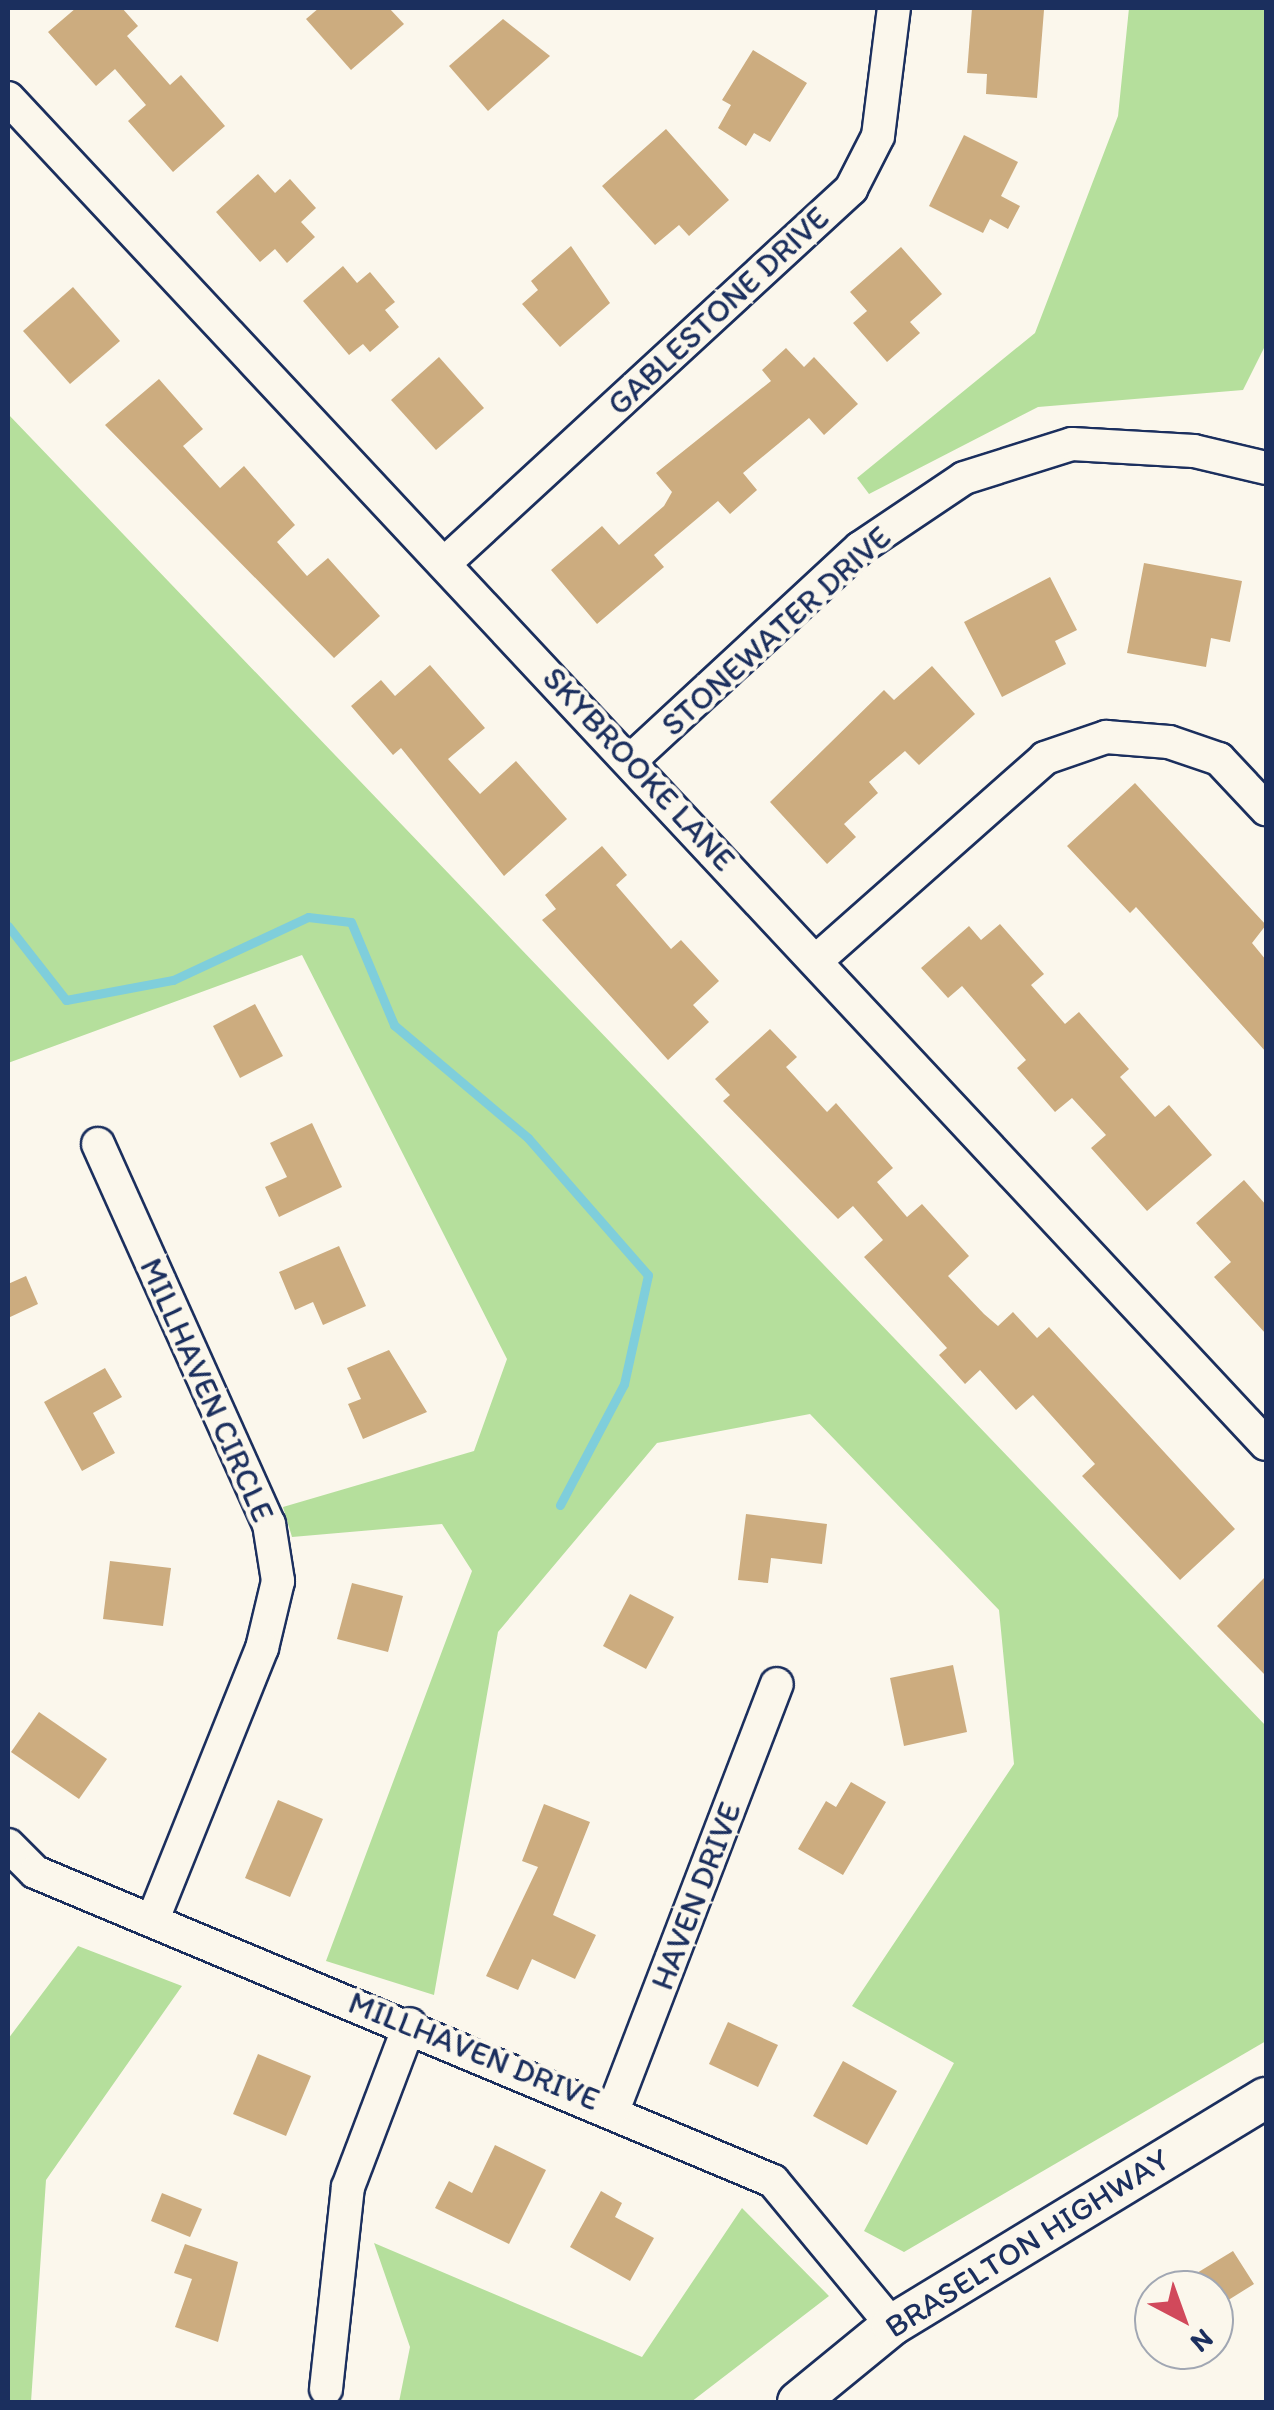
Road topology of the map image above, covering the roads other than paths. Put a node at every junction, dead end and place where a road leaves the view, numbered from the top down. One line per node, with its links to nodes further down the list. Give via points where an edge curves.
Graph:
1 (894, 8): 4 (street, GABLESTONE DRIVE, via 878,136 851,189)
2 (8, 98): 4 (street, SKYBROOKE LANE)
3 (1266, 468): 5 (street, STONEWATER DRIVE, via 1194,451 1072,444 964,478 860,548)
4 (446, 562): 5 (street, SKYBROOKE LANE)
5 (631, 760): 7 (street, SKYBROOKE LANE)
6 (1266, 809): 7 (street, via 1220,759 1169,742 1106,737 1045,758)
7 (817, 960): 9 (street, SKYBROOKE LANE)
8 (98, 1144): 12 (street, MILLHAVEN CIRCLE, via 268,1524 278,1581 262,1648)
9 (1266, 1444)
10 (777, 1684): 15 (street, HAVEN DRIVE)
11 (8, 1845): 12 (street, MILLHAVEN DRIVE, via 35,1872)
12 (152, 1921): 13 (street, MILLHAVEN DRIVE)
13 (410, 2024): 15 (street, MILLHAVEN DRIVE); 17 (street, via 348,2187)
14 (1266, 2098): 16 (main road, BRASELTON HIGHWAY)
15 (614, 2108): 16 (street, MILLHAVEN DRIVE, via 774,2181)
16 (892, 2325): 18 (main road, BRASELTON HIGHWAY)
17 (326, 2389)
18 (798, 2402)

